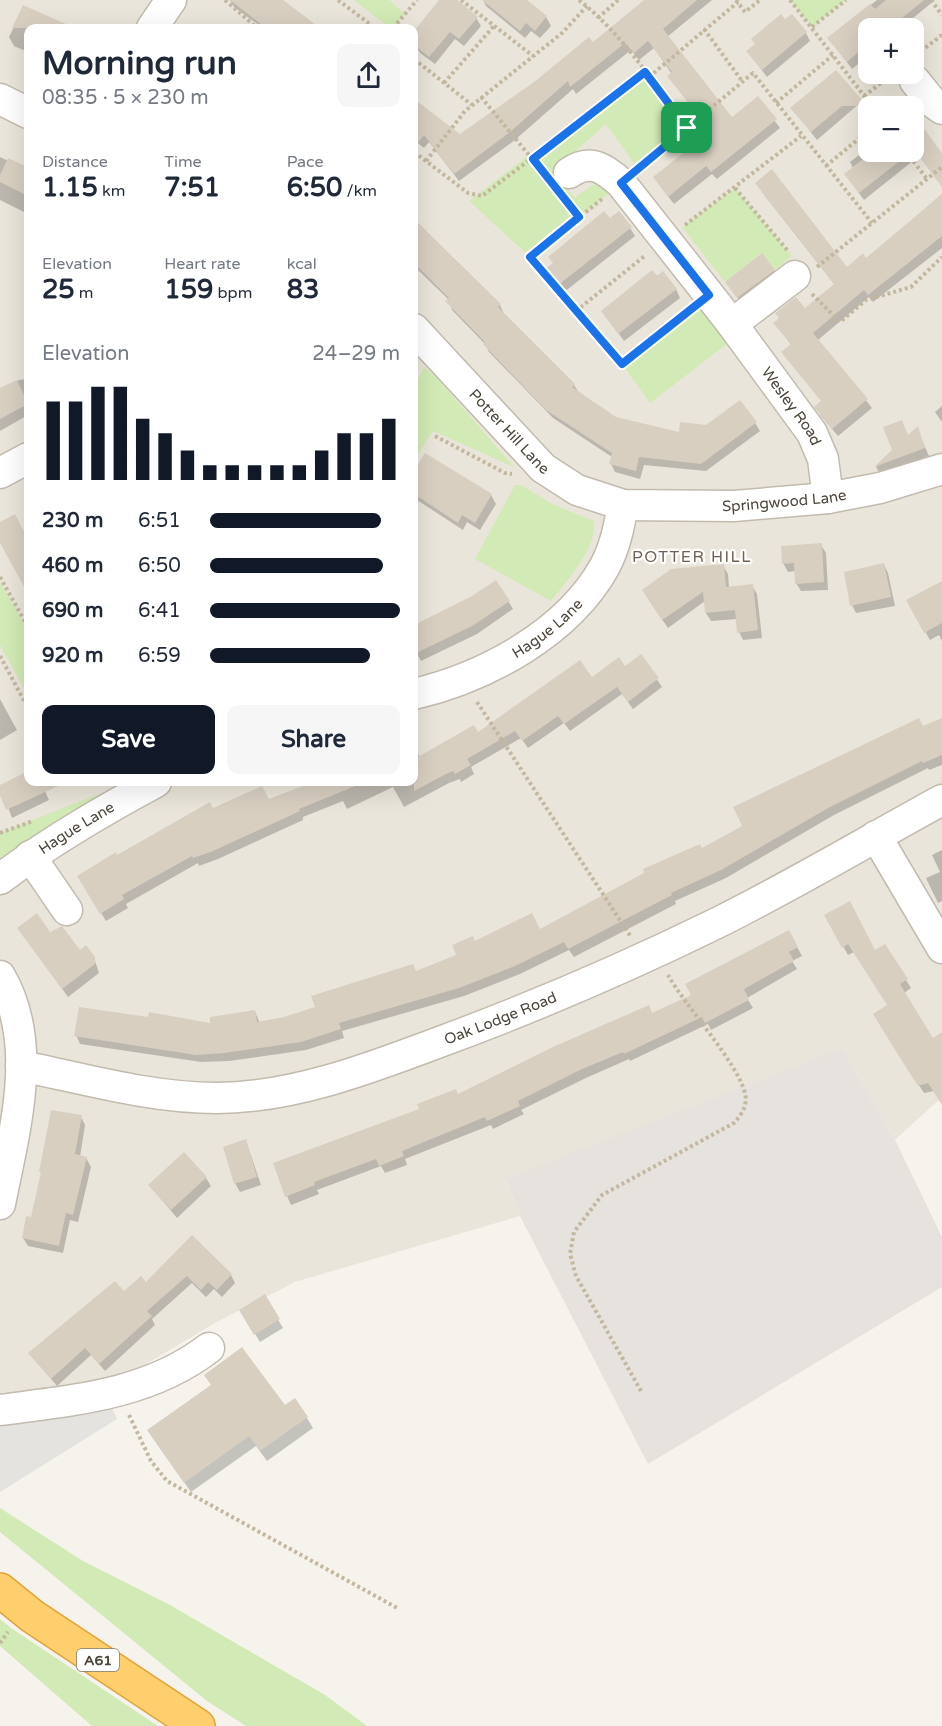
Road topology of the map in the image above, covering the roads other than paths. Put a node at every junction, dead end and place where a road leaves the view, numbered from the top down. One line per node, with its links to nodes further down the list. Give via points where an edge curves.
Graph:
1 (917, 84): 3 (street)
2 (0, 99): 4 (street)
3 (942, 109)
4 (24, 111)
5 (558, 180): 7 (street, Wesley Road, via 586,164 606,169)
6 (802, 275): 7 (street)
7 (732, 324): 12 (street, Wesley Road, via 812,433 823,459)
8 (418, 333): 13 (street, Potter Hill Lane, via 557,480)
9 (24, 460): 11 (street)
10 (942, 469): 12 (street, Springwood Lane, via 880,488)
11 (0, 473)
12 (828, 498): 13 (street, Springwood Lane, via 734,506)
13 (623, 505): 14 (street, Hague Lane, via 617,538 604,567 584,596 539,636 500,662)
14 (418, 693)
15 (148, 786): 18 (street, Hague Lane)
16 (942, 800): 17 (street, Oak Lodge Road)
17 (876, 836): 21 (street); 23 (street, Oak Lodge Road, via 717,923 649,954 404,1056 284,1090 216,1098 180,1095)
18 (30, 856): 19 (street, Hague Lane); 20 (street)
19 (0, 879)
20 (67, 910)
21 (942, 948)
22 (0, 976): 23 (street, via 17,1017)
23 (21, 1066): 24 (street)
24 (0, 1204)
25 (209, 1348): 26 (street, via 186,1366 127,1389)
26 (0, 1410)
27 (0, 1590): 28 (highway, A61, via 32,1616)
28 (198, 1726)

